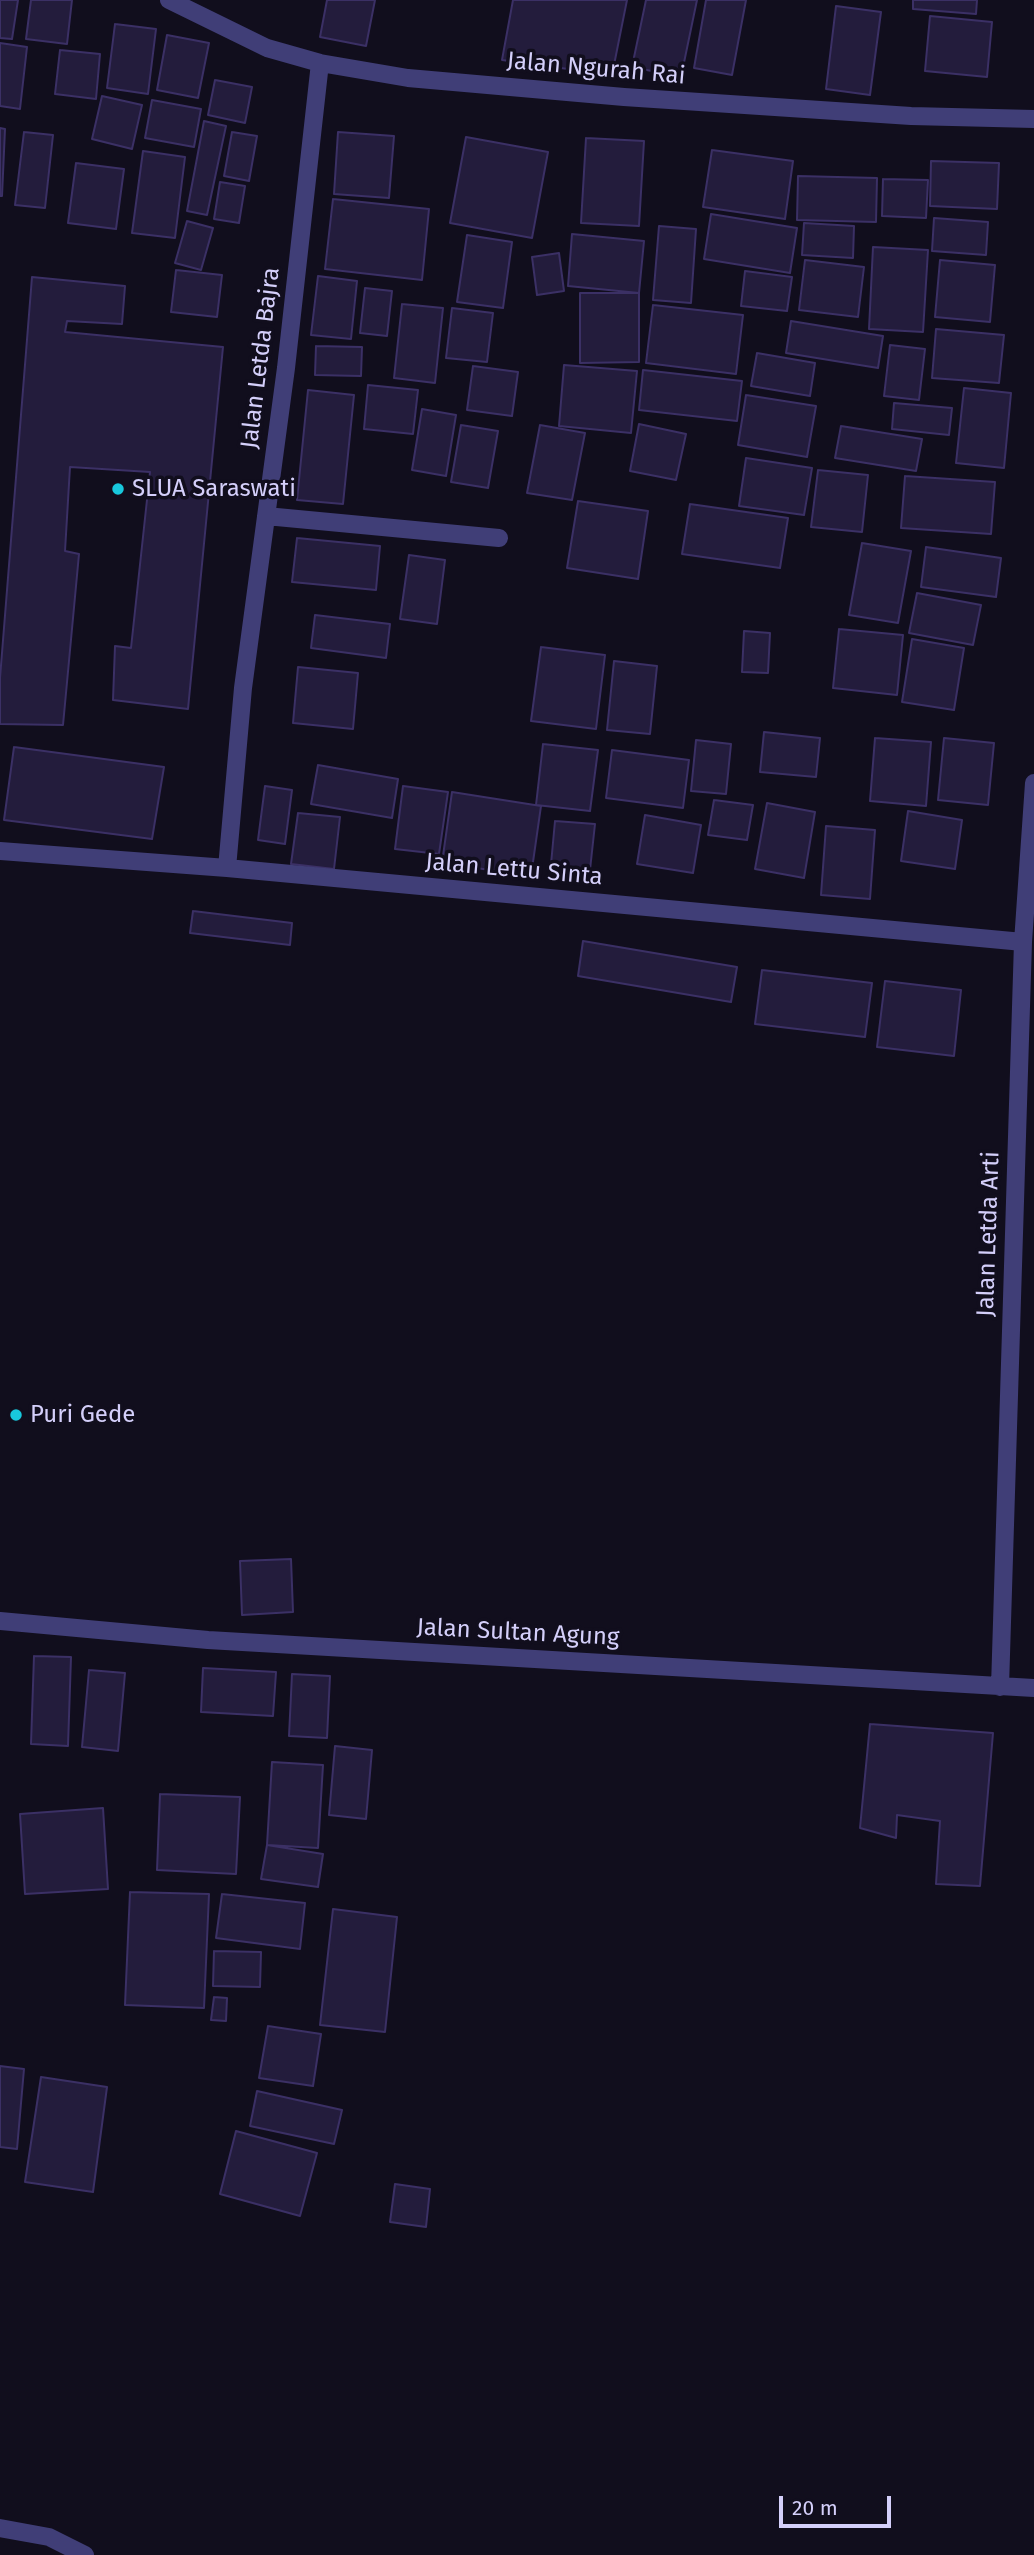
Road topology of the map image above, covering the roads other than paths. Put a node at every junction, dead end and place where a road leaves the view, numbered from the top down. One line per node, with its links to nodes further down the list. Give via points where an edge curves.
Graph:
1 (169, 0): 2 (street, Jalan Ngurah Rai, via 267,48)
2 (320, 63): 3 (street, Jalan Ngurah Rai, via 408,78 611,96 911,116); 4 (street, Jalan Letda Bajra)
3 (1034, 119)
4 (265, 516): 5 (street); 8 (street, Jalan Letda Bajra)
5 (499, 538)
6 (1034, 783): 9 (street, Jalan Letda Arti)
7 (0, 851): 8 (street, Jalan Lettu Sinta)
8 (227, 868): 9 (street, Jalan Lettu Sinta)
9 (1023, 942): 10 (street, Jalan Letda Arti)
10 (1015, 1182): 11 (street); 13 (street, Jalan Letda Arti)
11 (1034, 1182)
12 (0, 1621): 13 (street, Jalan Sultan Agung, via 208,1640)
13 (1000, 1687): 14 (street, Jalan Sultan Agung)
14 (1034, 1688)
15 (0, 2528): 16 (street, via 49,2537)
16 (85, 2555)

